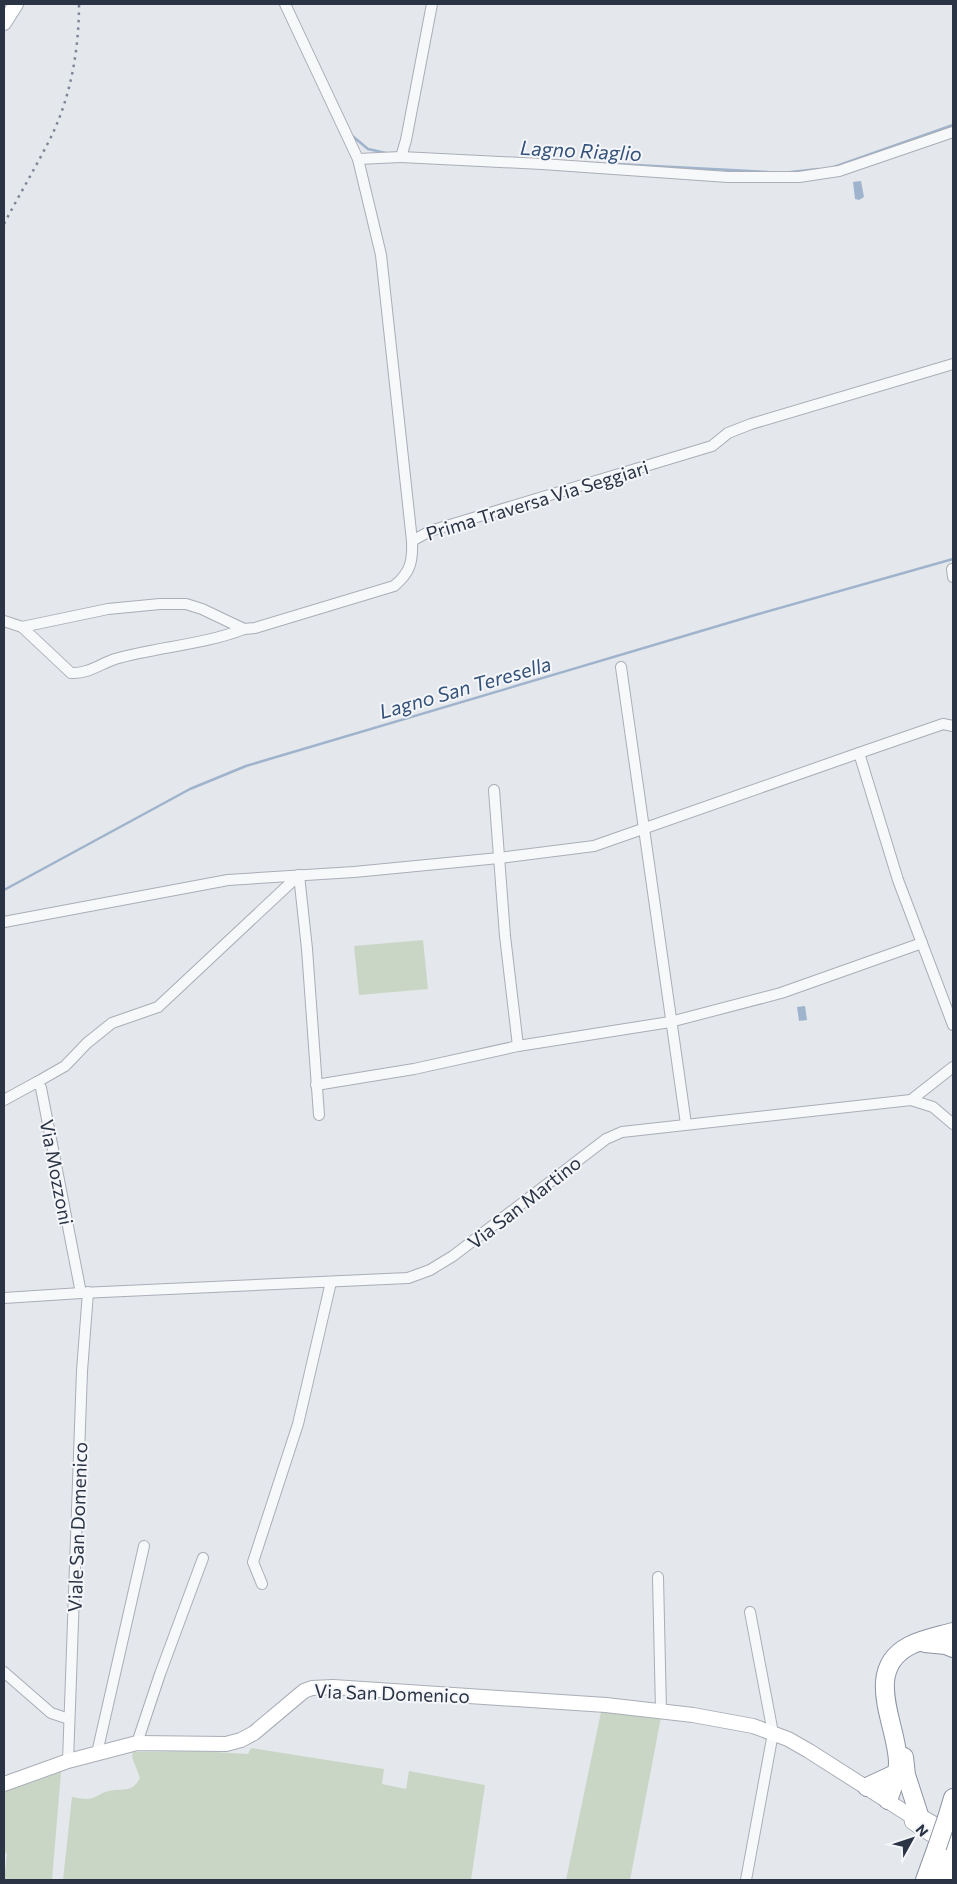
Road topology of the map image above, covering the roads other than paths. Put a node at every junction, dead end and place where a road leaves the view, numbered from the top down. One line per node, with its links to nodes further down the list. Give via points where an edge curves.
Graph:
1 (16, 4): 4 (street)
2 (285, 4): 7 (street)
3 (432, 4): 6 (street)
4 (4, 23)
5 (953, 132): 6 (street, via 839,171 799,176 728,177)
6 (401, 157): 7 (street)
7 (358, 159): 9 (street, via 382,255)
8 (953, 364): 9 (street, Prima Traversa Via Seggiari, via 752,424 728,433 712,446 430,531)
9 (412, 541): 12 (street, Prima Traversa Via Seggiari, via 411,567 394,586)
10 (4, 621): 11 (street)
11 (22, 627): 12 (street, via 108,609 186,604); 12 (street, Prima Traversa Via Seggiari, via 71,673 115,659 226,636)
12 (244, 629)
13 (621, 667): 17 (street)
14 (953, 726): 15 (street, via 943,724)
15 (860, 753): 17 (street); 21 (street, via 898,880)
16 (494, 790): 18 (street)
17 (643, 827): 18 (street, via 594,846); 22 (street)
18 (499, 858): 19 (street); 24 (street)
19 (299, 875): 20 (street, via 228,880); 26 (street, via 158,1007 112,1023 86,1043 65,1066); 27 (street)
20 (4, 922)
21 (922, 943): 22 (street, via 781,993); 23 (street)
22 (670, 1022): 24 (street); 31 (street)
23 (953, 1025)
24 (518, 1046): 27 (street, via 414,1069)
25 (953, 1067): 29 (street)
26 (37, 1082): 28 (street); 34 (street, Via Mozzoni, via 44,1102 78,1285)
27 (316, 1085): 30 (street)
28 (4, 1100)
29 (911, 1100): 31 (street, Via San Martino); 32 (street, Via San Martino, via 933,1107)
30 (319, 1115)
31 (686, 1124): 33 (street, Via San Martino, via 622,1132 606,1139 453,1256 430,1270 408,1278)
32 (953, 1124)
33 (331, 1282): 34 (street, Via San Martino); 39 (street, via 298,1424 253,1562)
34 (84, 1292): 35 (street, Via San Martino); 46 (street, Viale San Domenico)
35 (4, 1298)
36 (144, 1546): 49 (street)
37 (203, 1558): 48 (street)
38 (658, 1577): 45 (street)
39 (262, 1584)
40 (750, 1612): 47 (street)
41 (953, 1632): 42 (highway)
42 (920, 1642): 43 (highway, via 946,1644); 51 (highway, via 899,1654 886,1678 884,1693 895,1740 902,1751)
43 (953, 1648)
44 (4, 1672): 46 (street, via 51,1713)
45 (662, 1710): 47 (street, Via San Domenico, via 738,1723); 48 (street, Via San Domenico, via 312,1688 292,1698 254,1733 241,1740 226,1744)
46 (69, 1719): 50 (street, Viale San Domenico)
47 (772, 1733): 53 (street, Via San Domenico, via 802,1747); 59 (street)
48 (137, 1743): 49 (street, Via San Domenico)
49 (97, 1752): 50 (street, Via San Domenico)
50 (68, 1761): 52 (street, Via San Domenico)
51 (902, 1774): 53 (highway); 55 (highway, via 905,1788); 56 (highway)
52 (4, 1784)
53 (867, 1787): 55 (street, Via San Domenico)
54 (953, 1798): 57 (highway)
55 (891, 1802): 56 (street, Via San Domenico)
56 (914, 1818): 58 (street, Via San Domenico)
57 (950, 1824): 58 (highway)
58 (947, 1845): 60 (highway); 61 (highway); 62 (highway)
59 (746, 1880)
60 (925, 1880)
61 (936, 1880)
62 (943, 1880)

